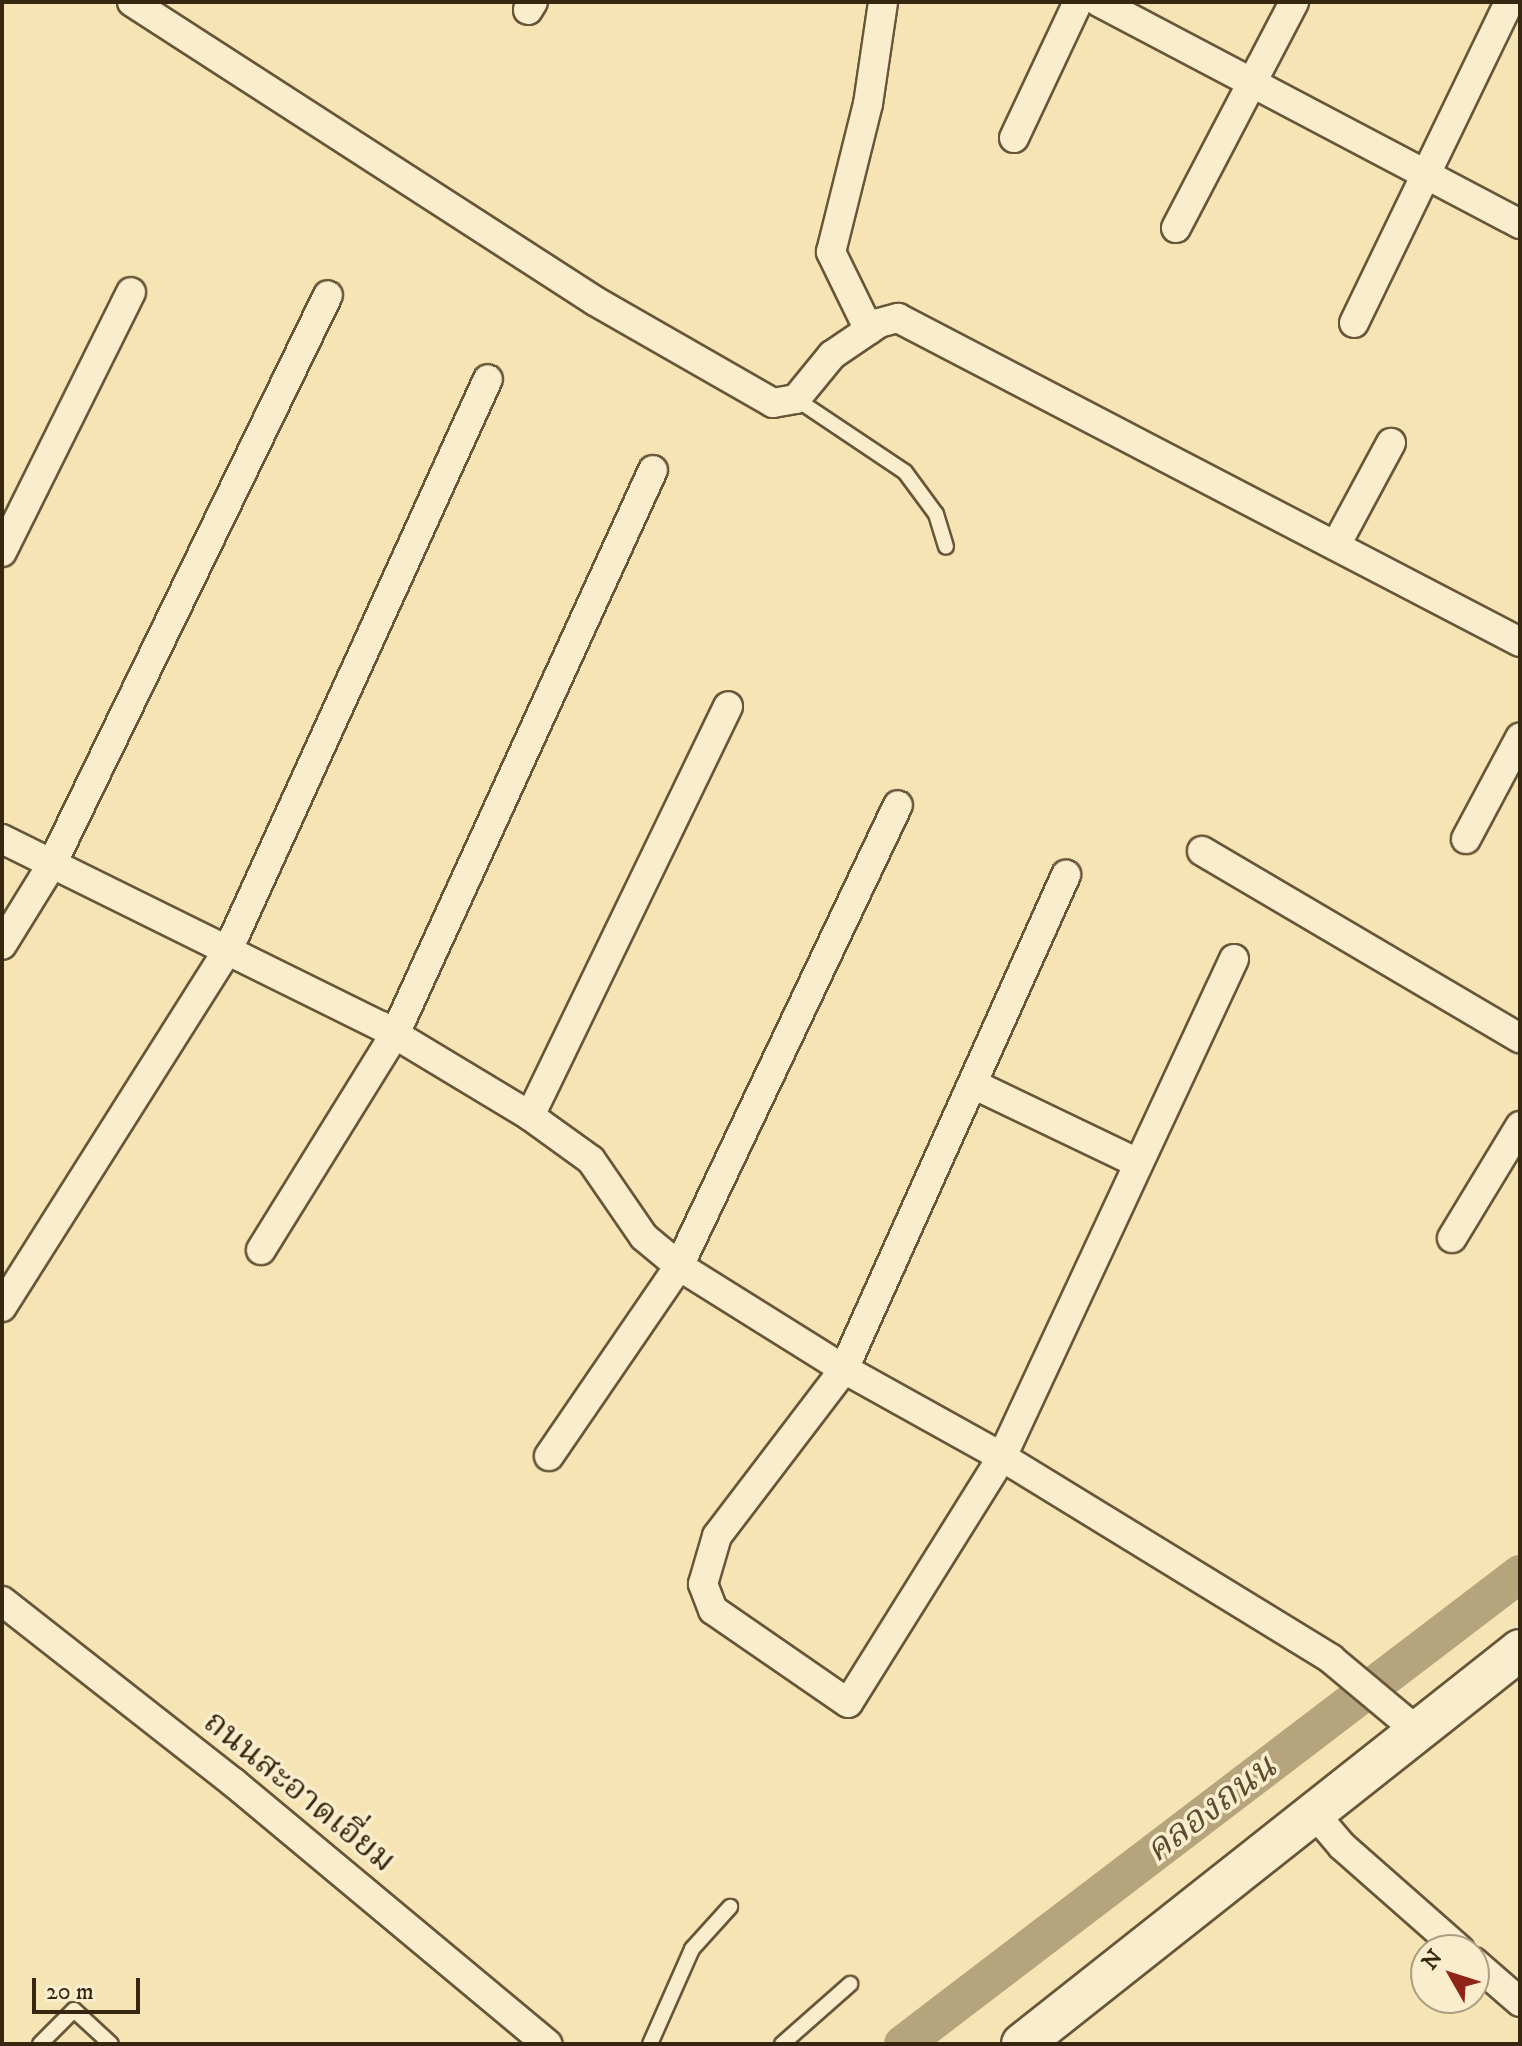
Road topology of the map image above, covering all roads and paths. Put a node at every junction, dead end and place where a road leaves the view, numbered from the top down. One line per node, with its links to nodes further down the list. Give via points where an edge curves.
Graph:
1 (132, 2): 17 (street, via 595,301 773,403)
2 (883, 2): 15 (street, via 868,104 831,252)
3 (1078, 2): 8 (street)
4 (1099, 2): 7 (street)
5 (1294, 2): 7 (street)
6 (1509, 2): 9 (street)
7 (1251, 83): 9 (street); 11 (street)
8 (1014, 138)
9 (1426, 176): 10 (street); 14 (street)
10 (1520, 224)
11 (1176, 228)
12 (131, 292): 22 (street)
13 (328, 295): 30 (street)
14 (1354, 323)
15 (869, 330): 17 (street, via 832,355); 20 (street, via 898,318)
16 (488, 379): 33 (street)
17 (796, 399): 21 (lane, via 905,472 936,514)
18 (1391, 443): 20 (street)
19 (653, 470): 35 (street)
20 (1336, 545): 23 (street)
21 (946, 547)
22 (2, 552)
23 (1520, 642)
24 (728, 706): 38 (street)
25 (1520, 738): 28 (street)
26 (898, 805): 43 (street)
27 (2, 839): 30 (street)
28 (1466, 839)
29 (1202, 851): 36 (street)
30 (52, 864): 32 (street); 33 (street)
31 (1066, 875): 37 (street)
32 (2, 945)
33 (228, 950): 35 (street); 44 (street)
34 (1234, 959): 40 (street)
35 (395, 1034): 38 (street); 42 (street)
36 (1520, 1038)
37 (973, 1084): 40 (street); 45 (street)
38 (530, 1116): 43 (street, via 591,1160 644,1237)
39 (1520, 1126): 41 (street)
40 (1138, 1163): 47 (street)
41 (1452, 1238)
42 (261, 1250)
43 (679, 1266): 45 (street); 46 (street)
44 (2, 1307)
45 (844, 1369): 47 (street); 47 (street, via 717,1536 703,1584 713,1610 848,1703)
46 (549, 1456)
47 (1002, 1457): 50 (street, via 1331,1659)
48 (2, 1601): 60 (street, ถนนสะอาดเอี่ยม, via 234,1783)
49 (1520, 1650): 50 (street)
50 (1405, 1720): 51 (street)
51 (1314, 1813): 53 (street, via 1342,1846); 62 (street)
52 (730, 1907): 57 (lane, via 692,1949)
53 (1442, 1934)
54 (1490, 1976): 56 (street)
55 (850, 1984): 61 (lane)
56 (1520, 2002)
57 (656, 2042)
58 (40, 2044): 59 (lane, via 74,2010)
59 (111, 2044)
60 (547, 2044)
61 (782, 2044)
62 (1022, 2044)

